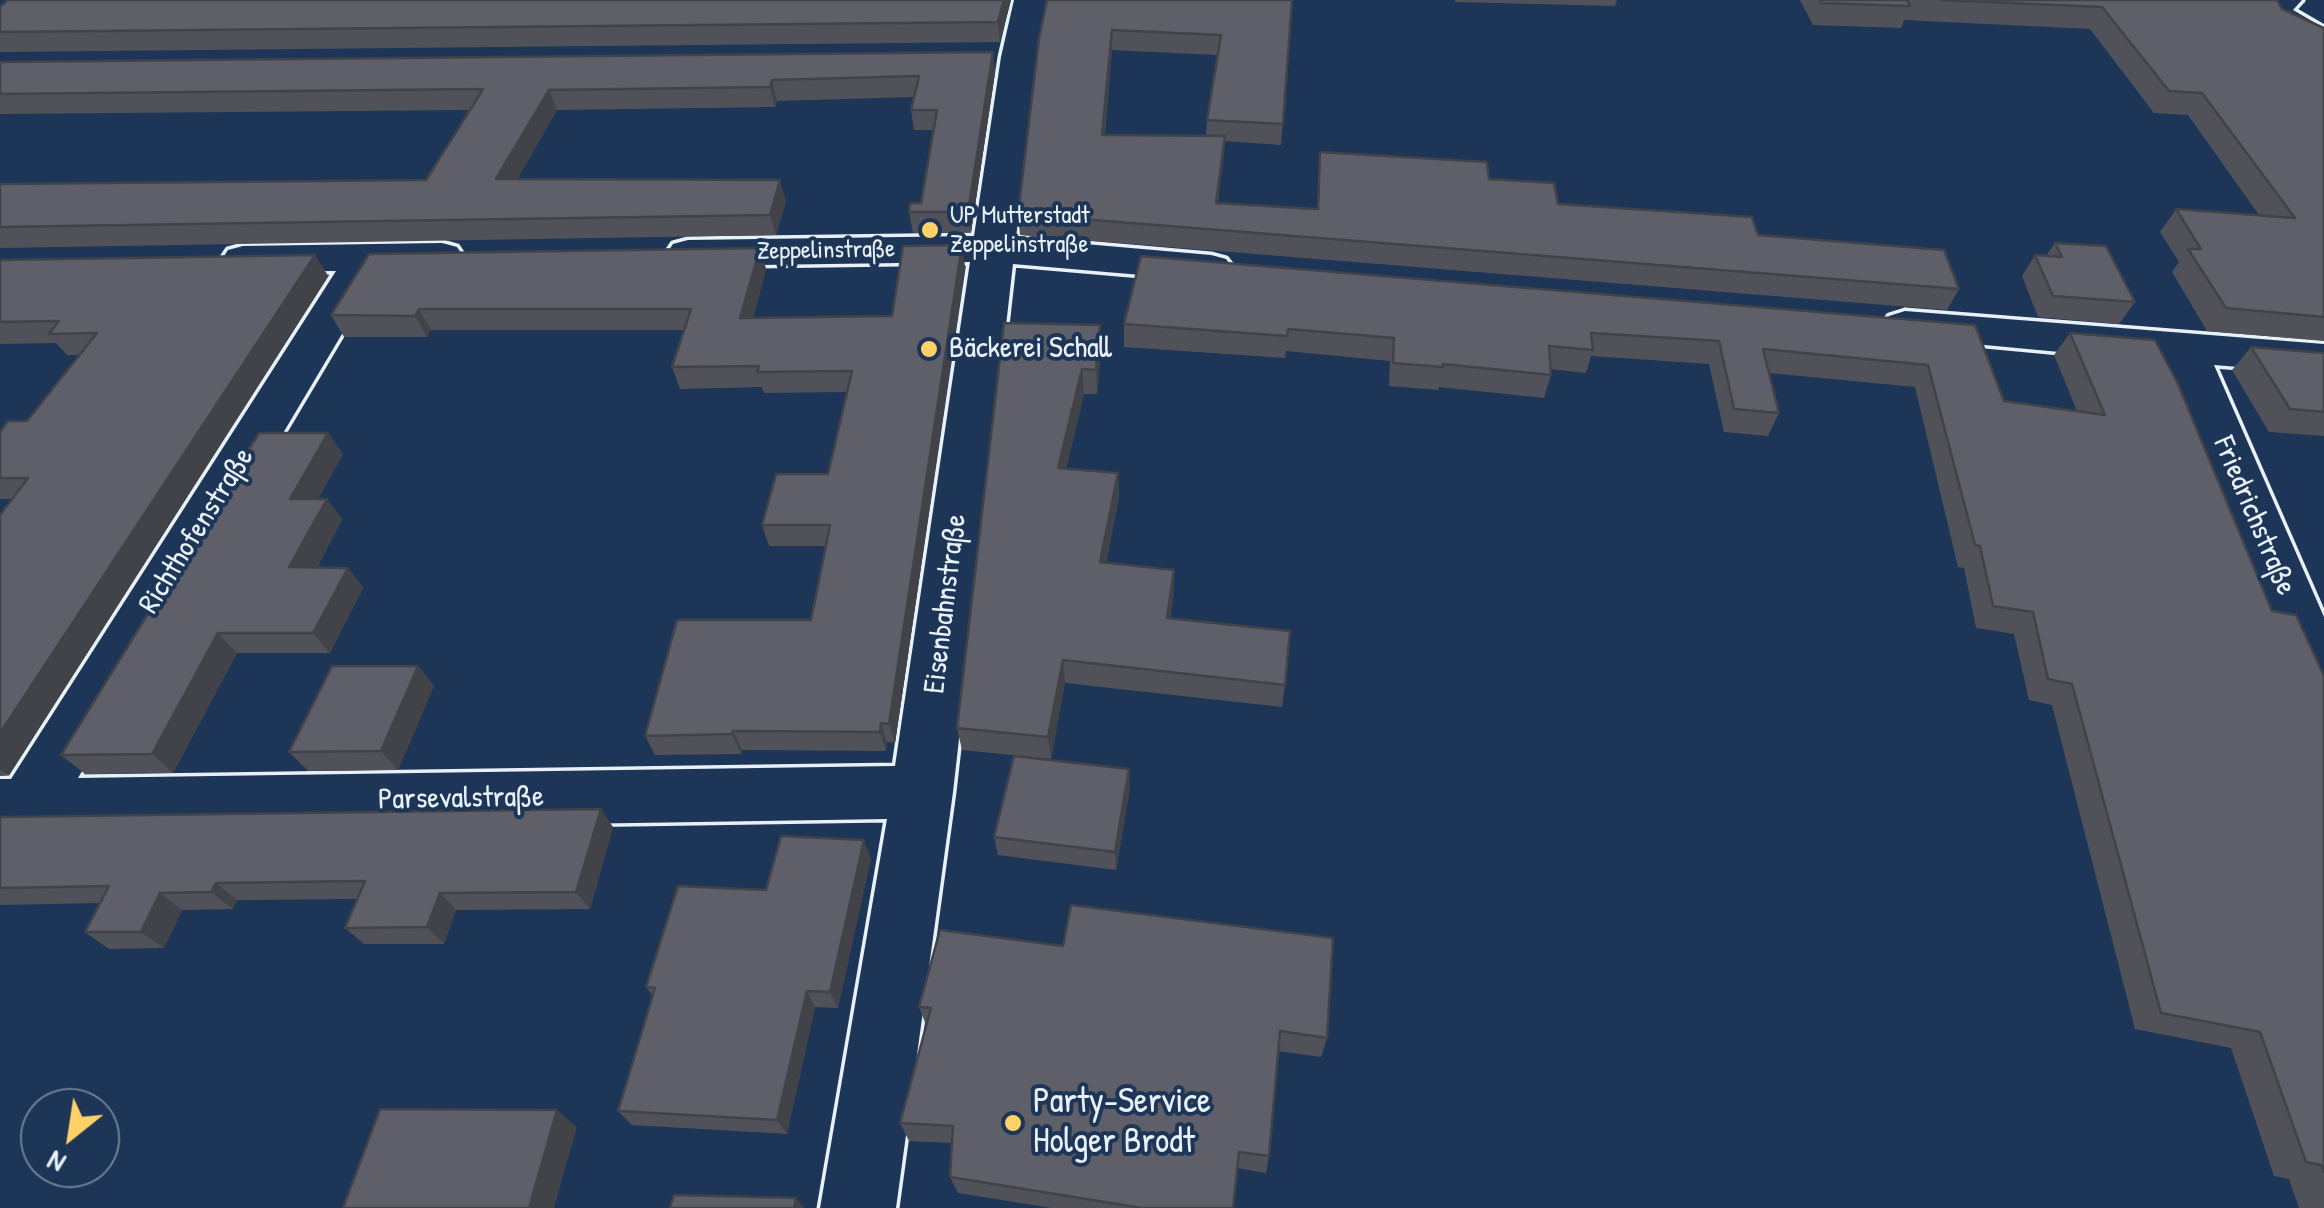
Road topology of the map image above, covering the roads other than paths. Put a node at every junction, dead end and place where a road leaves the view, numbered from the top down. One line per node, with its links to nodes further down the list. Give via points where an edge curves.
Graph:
1 (1031, 0): 4 (street, Eisenbahnstraße, via 999,57)
2 (2269, 2): 3 (street, via 2282,22)
3 (2324, 40)
4 (992, 249): 5 (street, Zeppelinstraße); 9 (street, Zeppelinstraße); 14 (street, Eisenbahnstraße)
5 (640, 254)
6 (484, 255): 7 (street)
7 (366, 257): 8 (street); 15 (street, Richthofenstraße)
8 (212, 260)
9 (1250, 271)
10 (1866, 322): 11 (street)
11 (2184, 349): 12 (street); 13 (street, Friedrichstraße)
12 (2324, 359)
13 (2324, 683)
14 (922, 792): 15 (street, Parsevalstraße); 16 (street, Eisenbahnstraße)
15 (14, 805)
16 (858, 1208)

